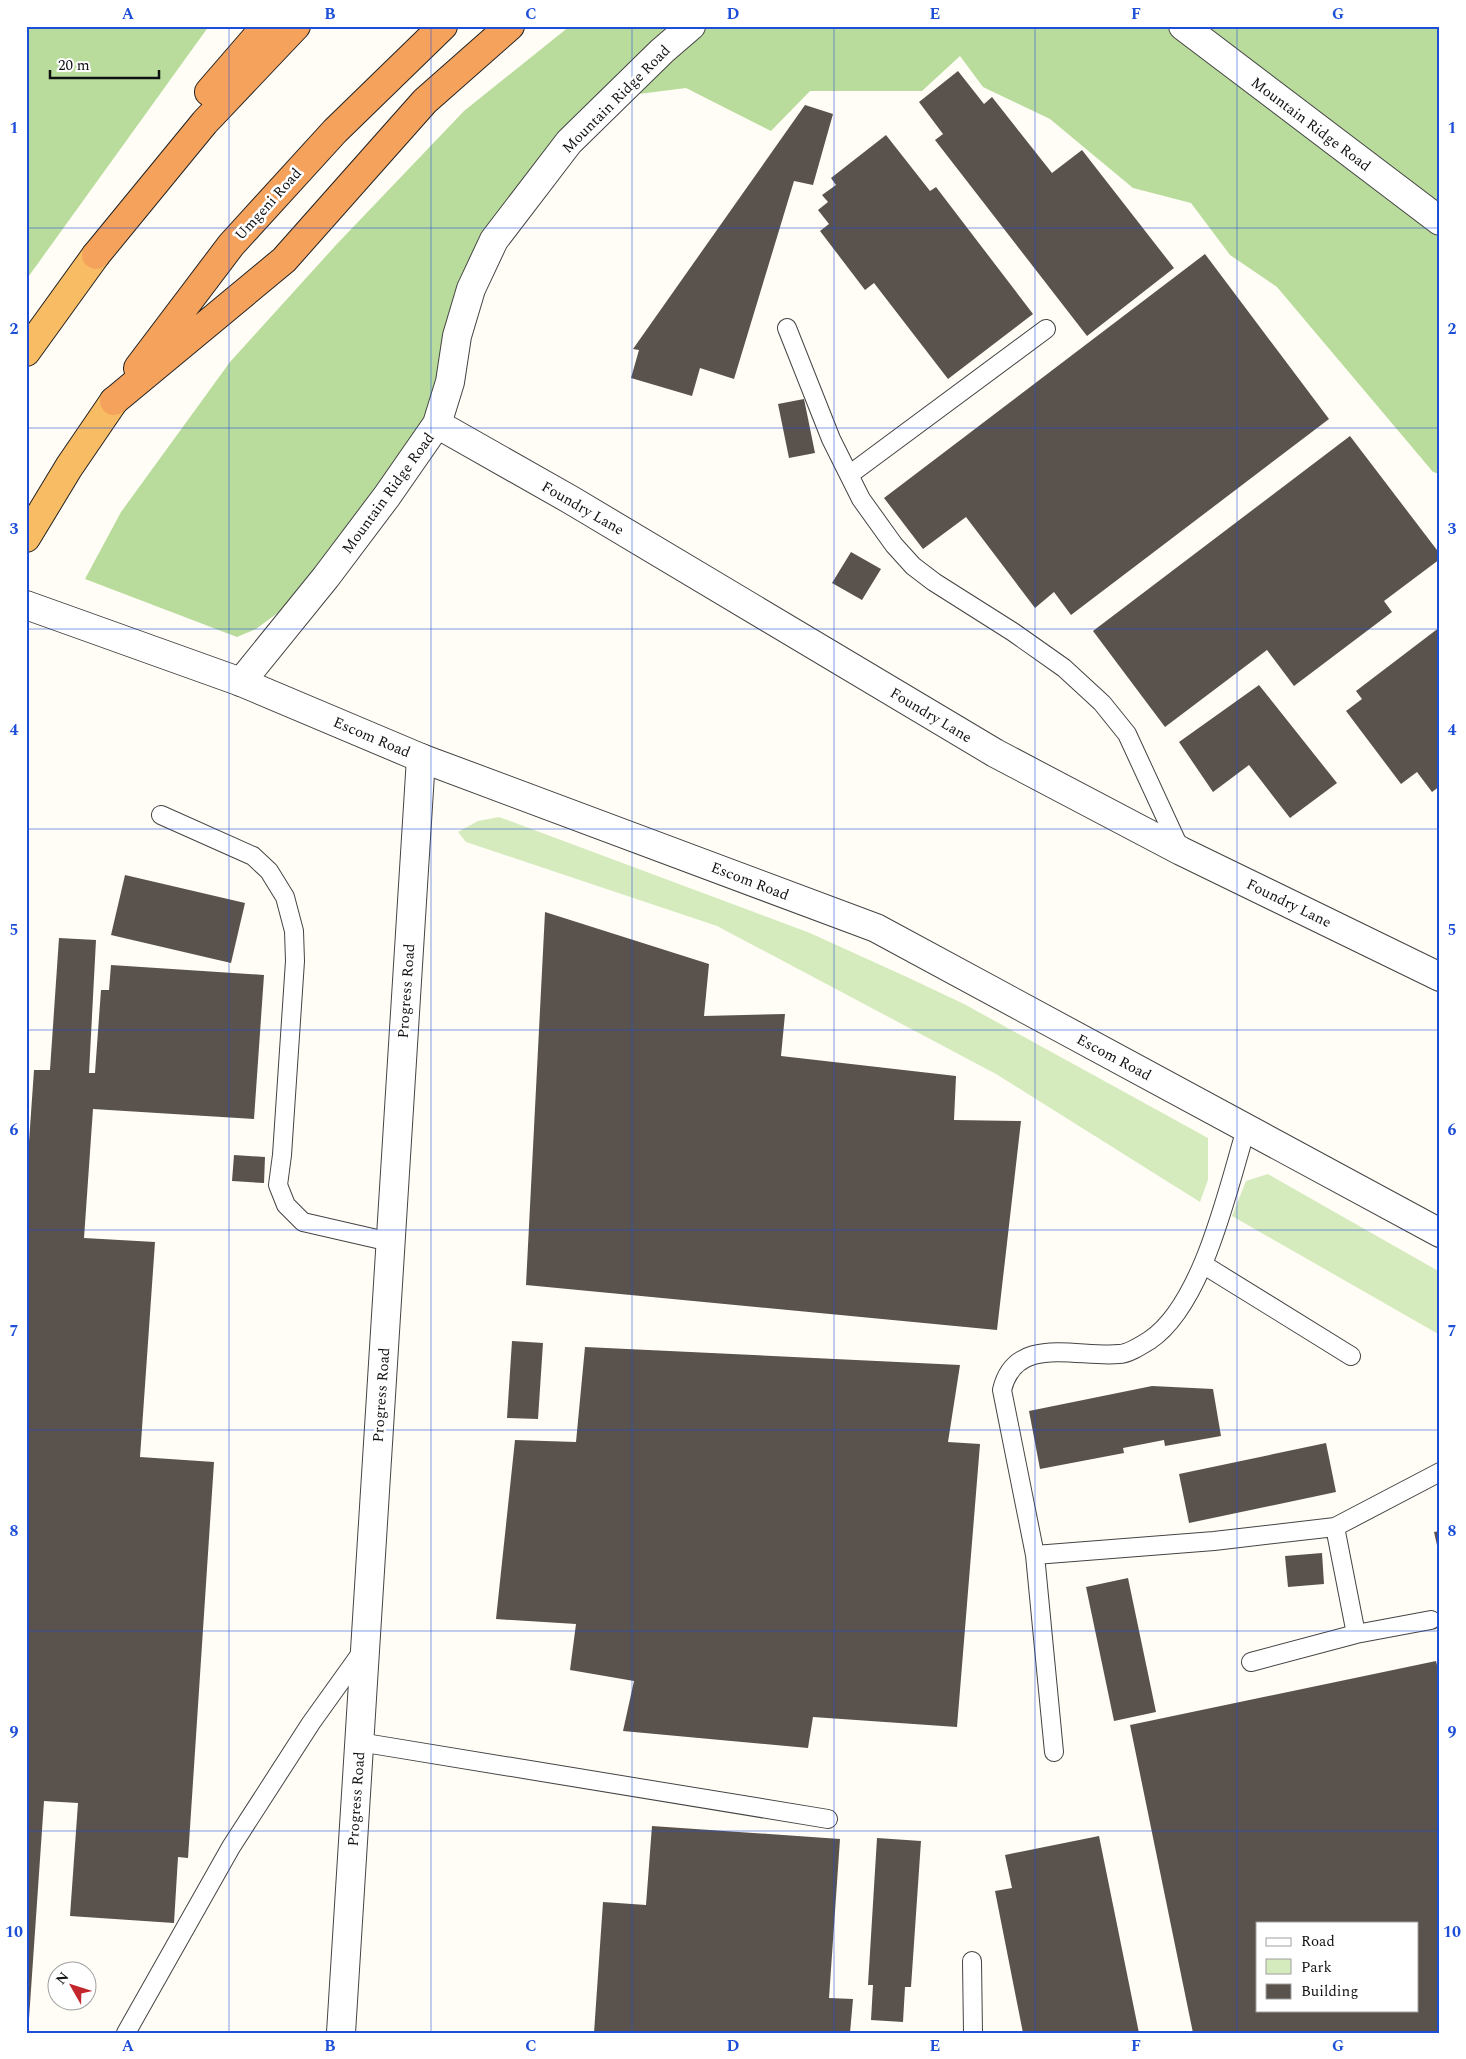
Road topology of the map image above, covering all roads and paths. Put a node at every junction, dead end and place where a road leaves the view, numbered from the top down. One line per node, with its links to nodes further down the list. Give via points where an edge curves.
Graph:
1 (266, 26): 8 (highway, via 138,173)
2 (296, 26): 8 (highway, via 206,122)
3 (443, 26): 12 (highway, Umgeni Road, via 335,131 231,245)
4 (510, 26): 12 (highway, via 425,102 284,260)
5 (691, 26): 13 (street, Mountain Ridge Road, via 569,142 494,240 471,289)
6 (1183, 26): 7 (street, Mountain Ridge Road)
7 (1440, 221)
8 (96, 255): 11 (highway)
9 (787, 328): 14 (lane, via 831,439)
10 (1046, 329): 14 (lane)
11 (26, 352)
12 (114, 402): 15 (highway, via 69,467)
13 (438, 424): 17 (street, Mountain Ridge Road, via 326,577); 20 (street, Foundry Lane, via 995,753)
14 (849, 475): 20 (lane, via 894,545 913,566 1064,668 1102,703 1126,734)
15 (27, 537)
16 (26, 605): 17 (street, Escom Road)
17 (241, 682): 18 (street, Escom Road)
18 (421, 758): 22 (street, Escom Road, via 876,928); 24 (street, Progress Road)
19 (161, 815): 24 (lane, via 253,856 269,871 285,897 294,931 295,961 278,1185 286,1205 303,1222)
20 (1181, 851): 21 (street, Foundry Lane)
21 (1440, 977)
22 (1246, 1129): 23 (street, Escom Road); 25 (lane)
23 (1440, 1233)
24 (390, 1242): 32 (street, Progress Road)
25 (1204, 1265): 26 (lane); 29 (lane, via 1175,1316 1151,1339 1121,1354 1042,1353 1022,1357 1007,1373 1002,1390)
26 (1351, 1356)
27 (1440, 1472): 28 (lane)
28 (1335, 1527): 29 (lane, via 1214,1542); 31 (lane)
29 (1035, 1555): 35 (lane)
30 (1431, 1620): 31 (lane)
31 (1356, 1634): 33 (lane)
32 (365, 1648): 34 (street, Progress Road); 38 (lane, via 311,1724 231,1848)
33 (1251, 1662)
34 (359, 1742): 36 (lane); 39 (street, Progress Road)
35 (1054, 1752)
36 (828, 1819)
37 (972, 1961): 40 (lane)
38 (126, 2033)
39 (341, 2033)
40 (973, 2033)

